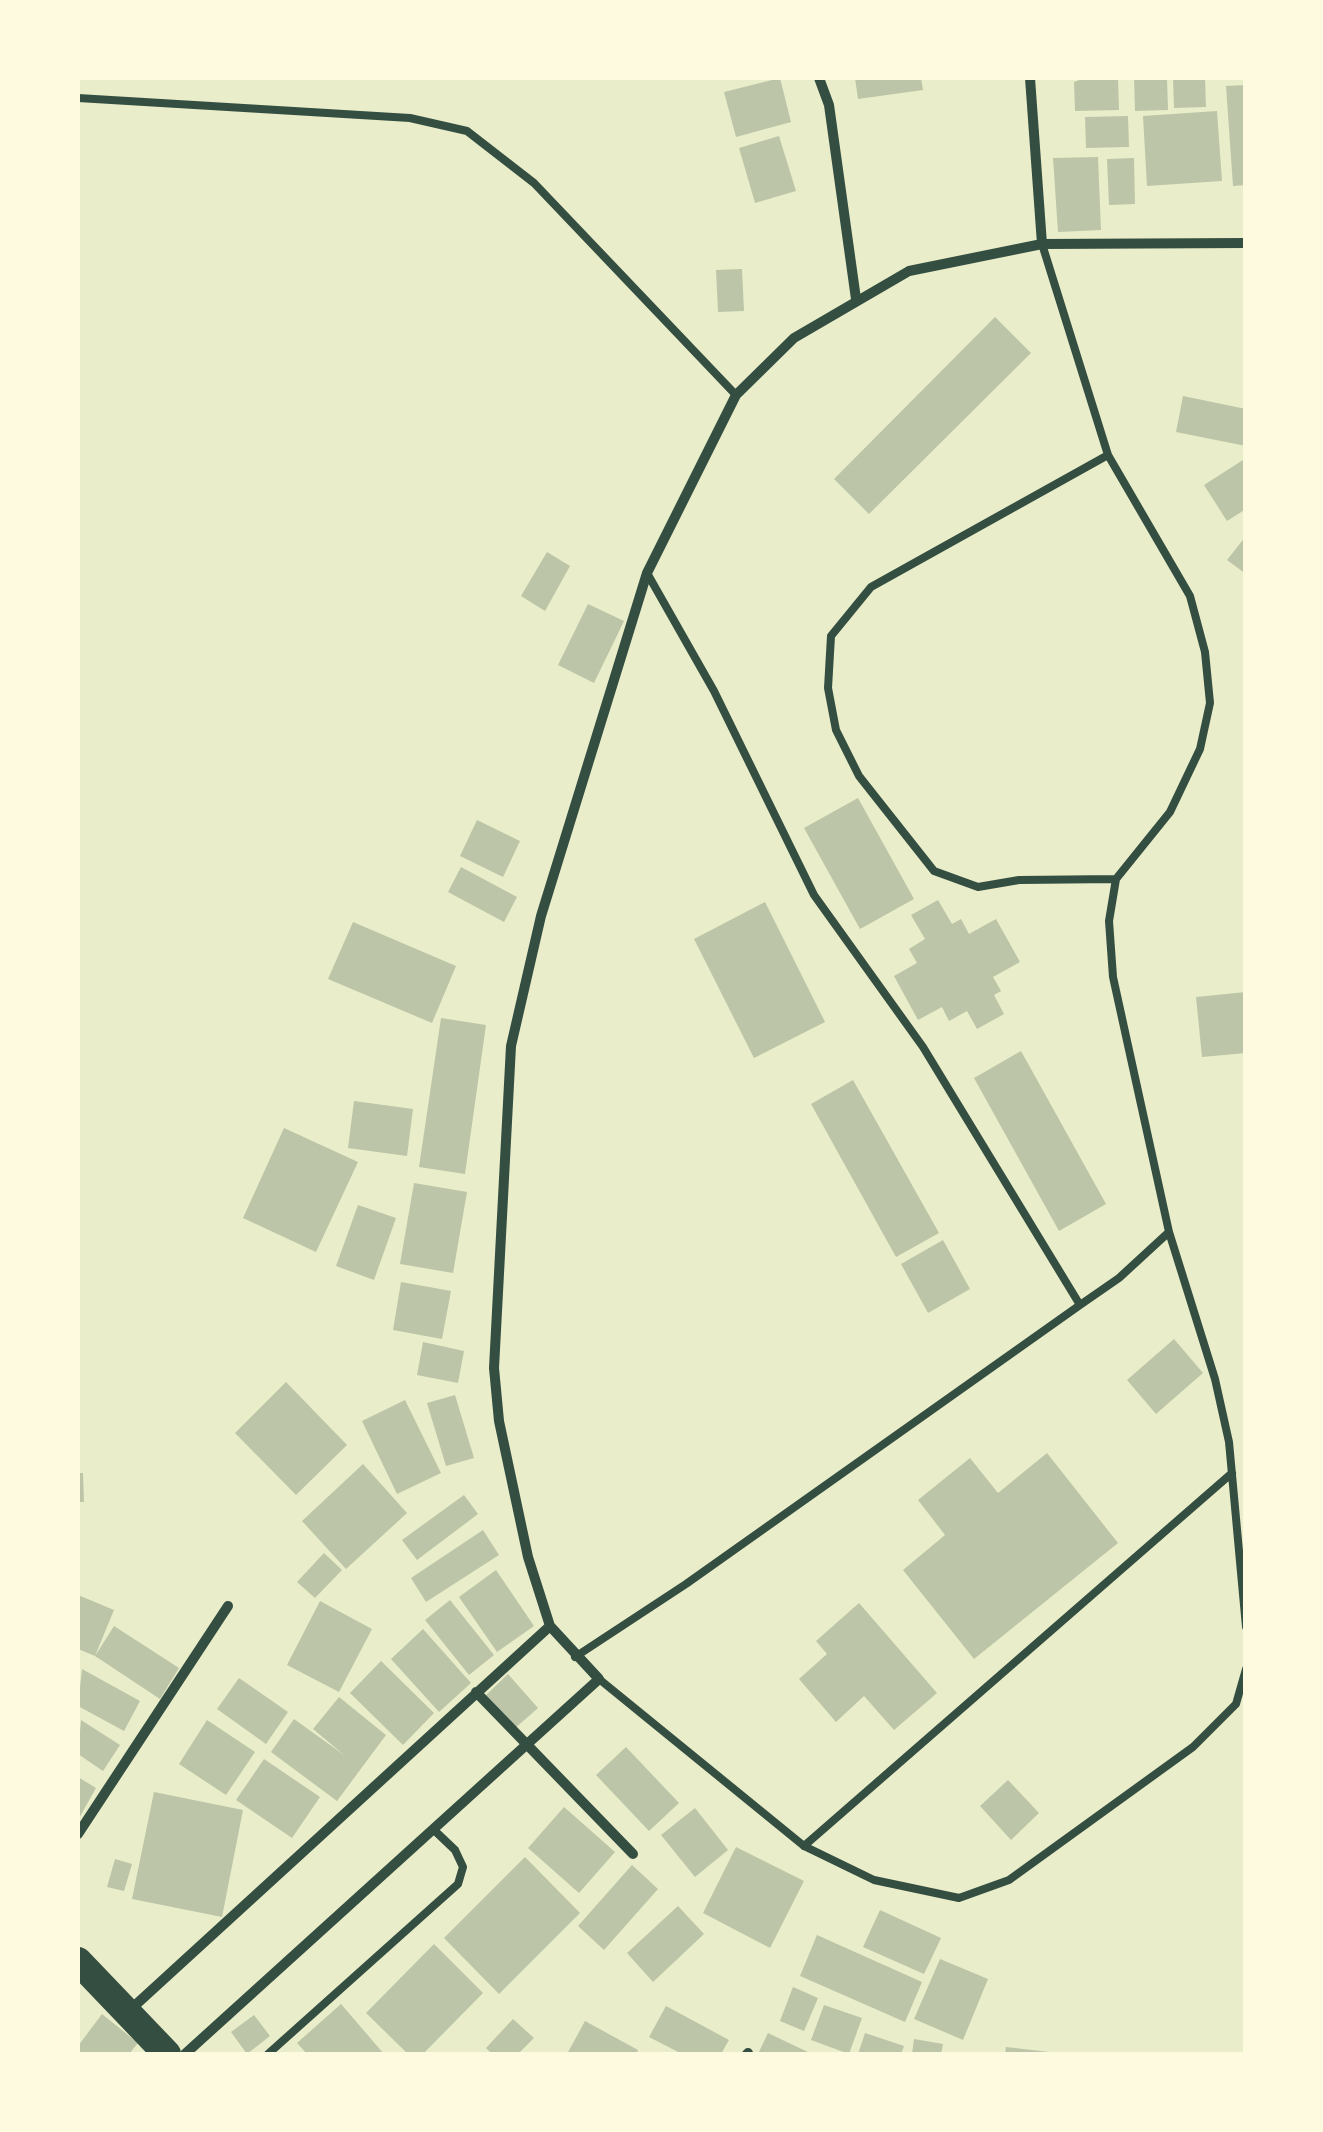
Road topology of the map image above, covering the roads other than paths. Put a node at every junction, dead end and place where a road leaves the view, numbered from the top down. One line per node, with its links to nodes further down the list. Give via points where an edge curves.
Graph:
1 (820, 78): 6 (street)
2 (1030, 78): 4 (street)
3 (78, 98): 7 (lane, via 410,118 467,131 534,183)
4 (1042, 244): 5 (street); 6 (street, via 910,272); 8 (lane)
5 (1246, 244)
6 (856, 299): 7 (street, via 794,338)
7 (736, 394): 9 (street)
8 (1108, 455): 10 (lane, via 1190,596 1210,703 1200,749 1170,812); 10 (lane, via 871,587 831,636 828,688 836,730 858,776 934,870 978,887)
9 (647, 573): 12 (lane, via 714,691 814,895 923,1047); 15 (street, via 540,916 511,1046 494,1368 512,1491)
10 (1116, 879): 11 (lane, via 1109,921 1113,977)
11 (1169, 1232): 12 (lane); 13 (lane, via 1215,1379)
12 (1080, 1305): 17 (lane)
13 (1232, 1473): 16 (lane); 24 (lane)
14 (228, 1606): 23 (street)
15 (550, 1626): 17 (street); 20 (street)
16 (1246, 1627)
17 (576, 1657): 19 (street)
18 (1246, 1669): 24 (lane, via 1236,1704 1193,1747 1009,1880 982,1892 940,1897 874,1880)
19 (599, 1679): 21 (street); 24 (lane)
20 (476, 1692): 21 (street); 27 (street)
21 (526, 1745): 22 (street); 25 (street)
22 (434, 1830): 29 (street); 30 (lane, via 456,1850 463,1868 458,1884)
23 (78, 1834)
24 (804, 1846)
25 (633, 1854)
26 (78, 1961): 27 (highway)
27 (128, 2012): 28 (highway)
28 (168, 2054)
29 (185, 2054)
30 (269, 2054)

